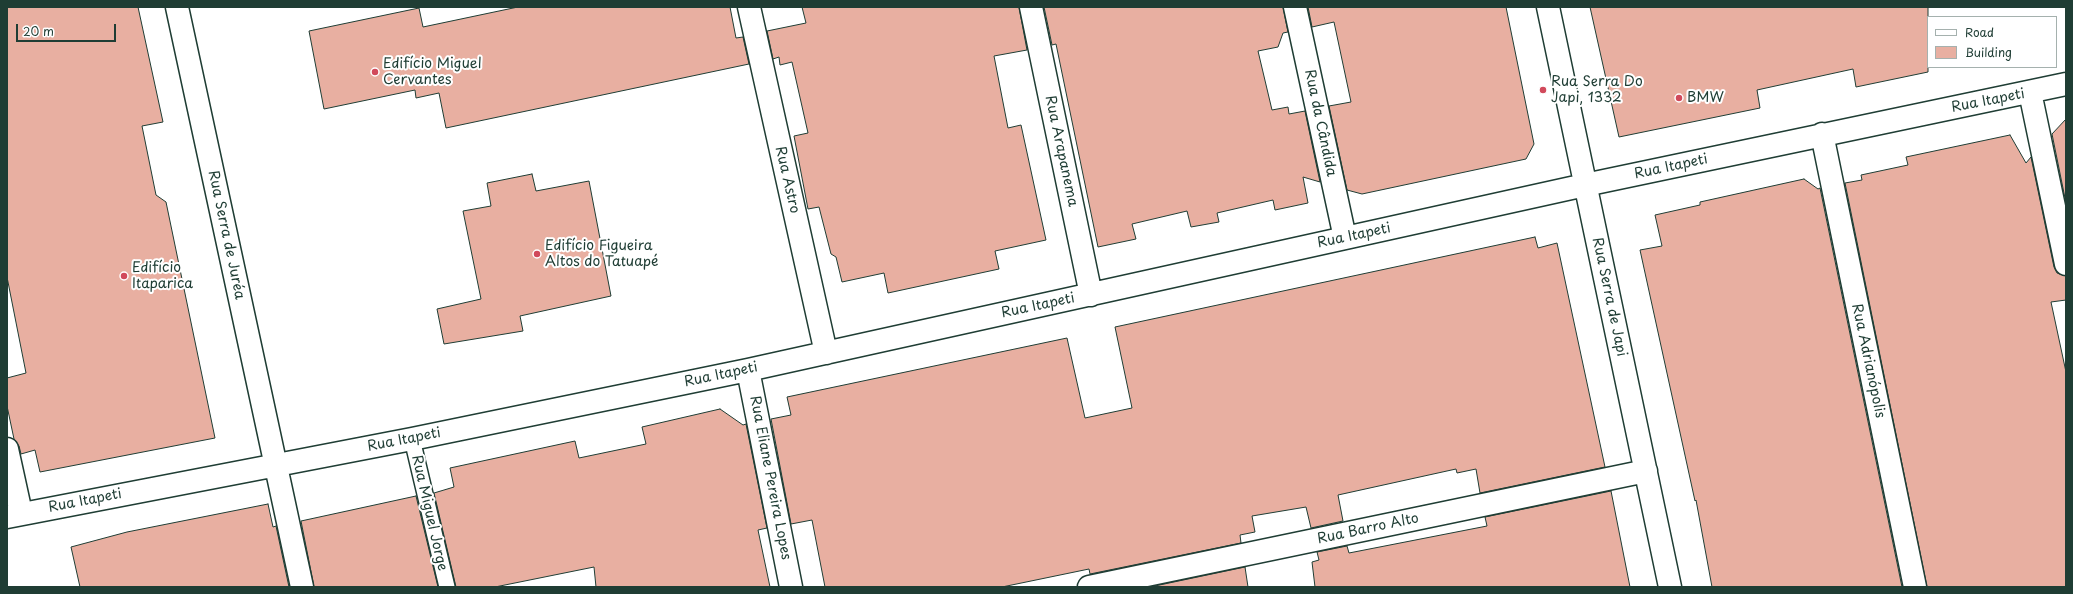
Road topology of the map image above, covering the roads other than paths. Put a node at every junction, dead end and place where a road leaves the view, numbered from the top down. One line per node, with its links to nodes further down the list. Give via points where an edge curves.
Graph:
1 (177, 7): 17 (street, Rua Serra de Juréa)
2 (749, 7): 13 (street, Rua Astro)
3 (1030, 7): 12 (street, Rua Arapanema)
4 (1295, 7): 10 (street, Rua da Cândida)
5 (1548, 7): 9 (street, Rua Serra de Japi)
6 (2066, 84): 7 (street, Rua Itapeti)
7 (2030, 92): 8 (street, Rua Itapeti); 11 (street)
8 (1822, 134): 9 (street, Rua Itapeti); 25 (street, Rua Adrianópolis)
9 (1586, 185): 10 (street, Rua Itapeti); 18 (street, Rua Serra de Japi)
10 (1345, 238): 12 (street, Rua Itapeti)
11 (2066, 264)
12 (1091, 295): 13 (street, Rua Itapeti)
13 (826, 353): 14 (street, Rua Itapeti)
14 (748, 370): 15 (street, Rua Itapeti); 22 (street, Rua Eliane Pereira Lopes)
15 (412, 439): 17 (street, Rua Itapeti); 21 (lane, Rua Miguel Jorge)
16 (7, 449): 19 (street)
17 (275, 464): 19 (street, Rua Itapeti); 20 (street, Rua Serra de Juréa)
18 (1646, 471): 23 (street, Rua Barro Alto); 24 (street, Rua Serra de Japi)
19 (14, 515)
20 (302, 587)
21 (447, 587)
22 (791, 587)
23 (1090, 587)
24 (1670, 587)
25 (1915, 587)

